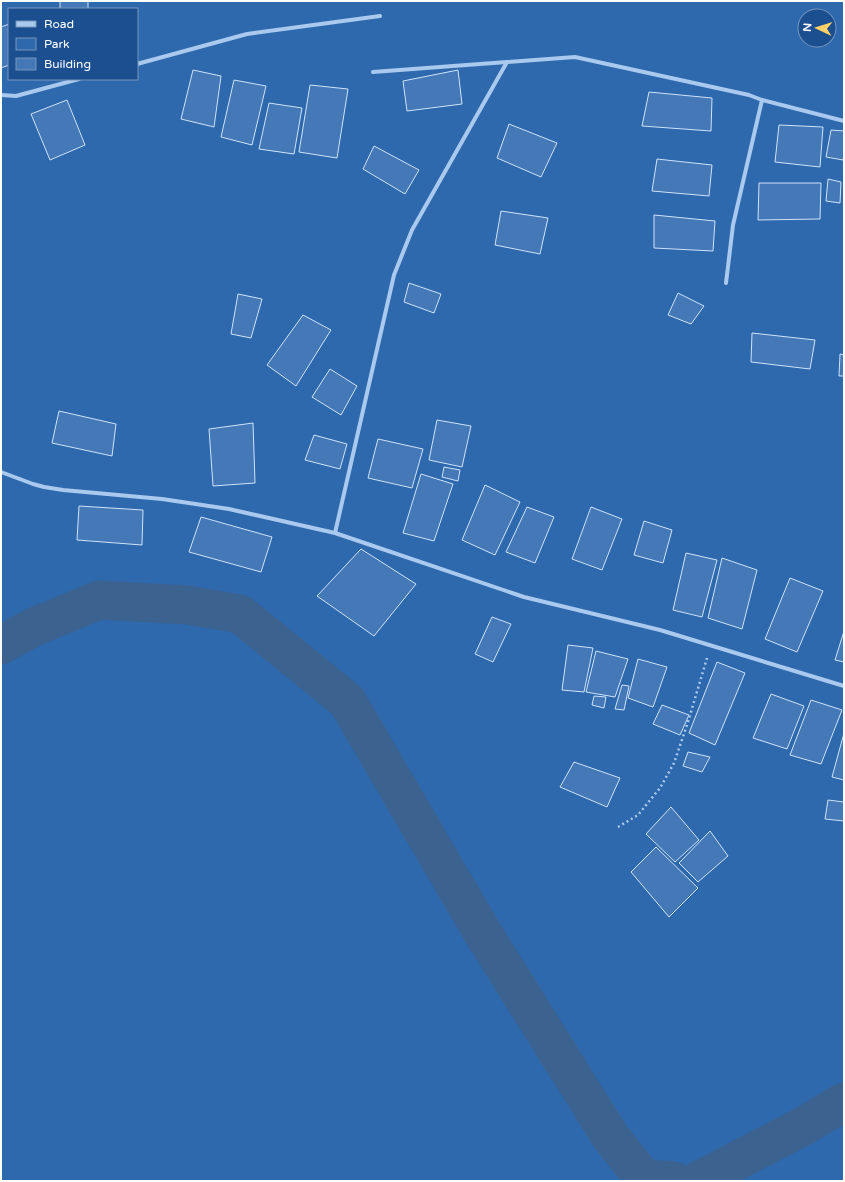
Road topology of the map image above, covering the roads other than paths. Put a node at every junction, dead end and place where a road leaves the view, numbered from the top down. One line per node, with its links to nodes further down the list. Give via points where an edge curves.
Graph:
1 (380, 16): 3 (street, via 247,34)
2 (507, 62): 4 (street); 7 (street, via 575,57); 11 (street, via 412,230 394,275)
3 (138, 64)
4 (373, 72)
5 (75, 80): 6 (street, via 16,96)
6 (1, 95)
7 (762, 100): 8 (street); 9 (street, via 733,225)
8 (844, 121)
9 (726, 283)
10 (1, 473): 11 (street, via 44,487 162,499 229,509)
11 (335, 533): 12 (street, via 524,596 660,630)
12 (844, 686)

